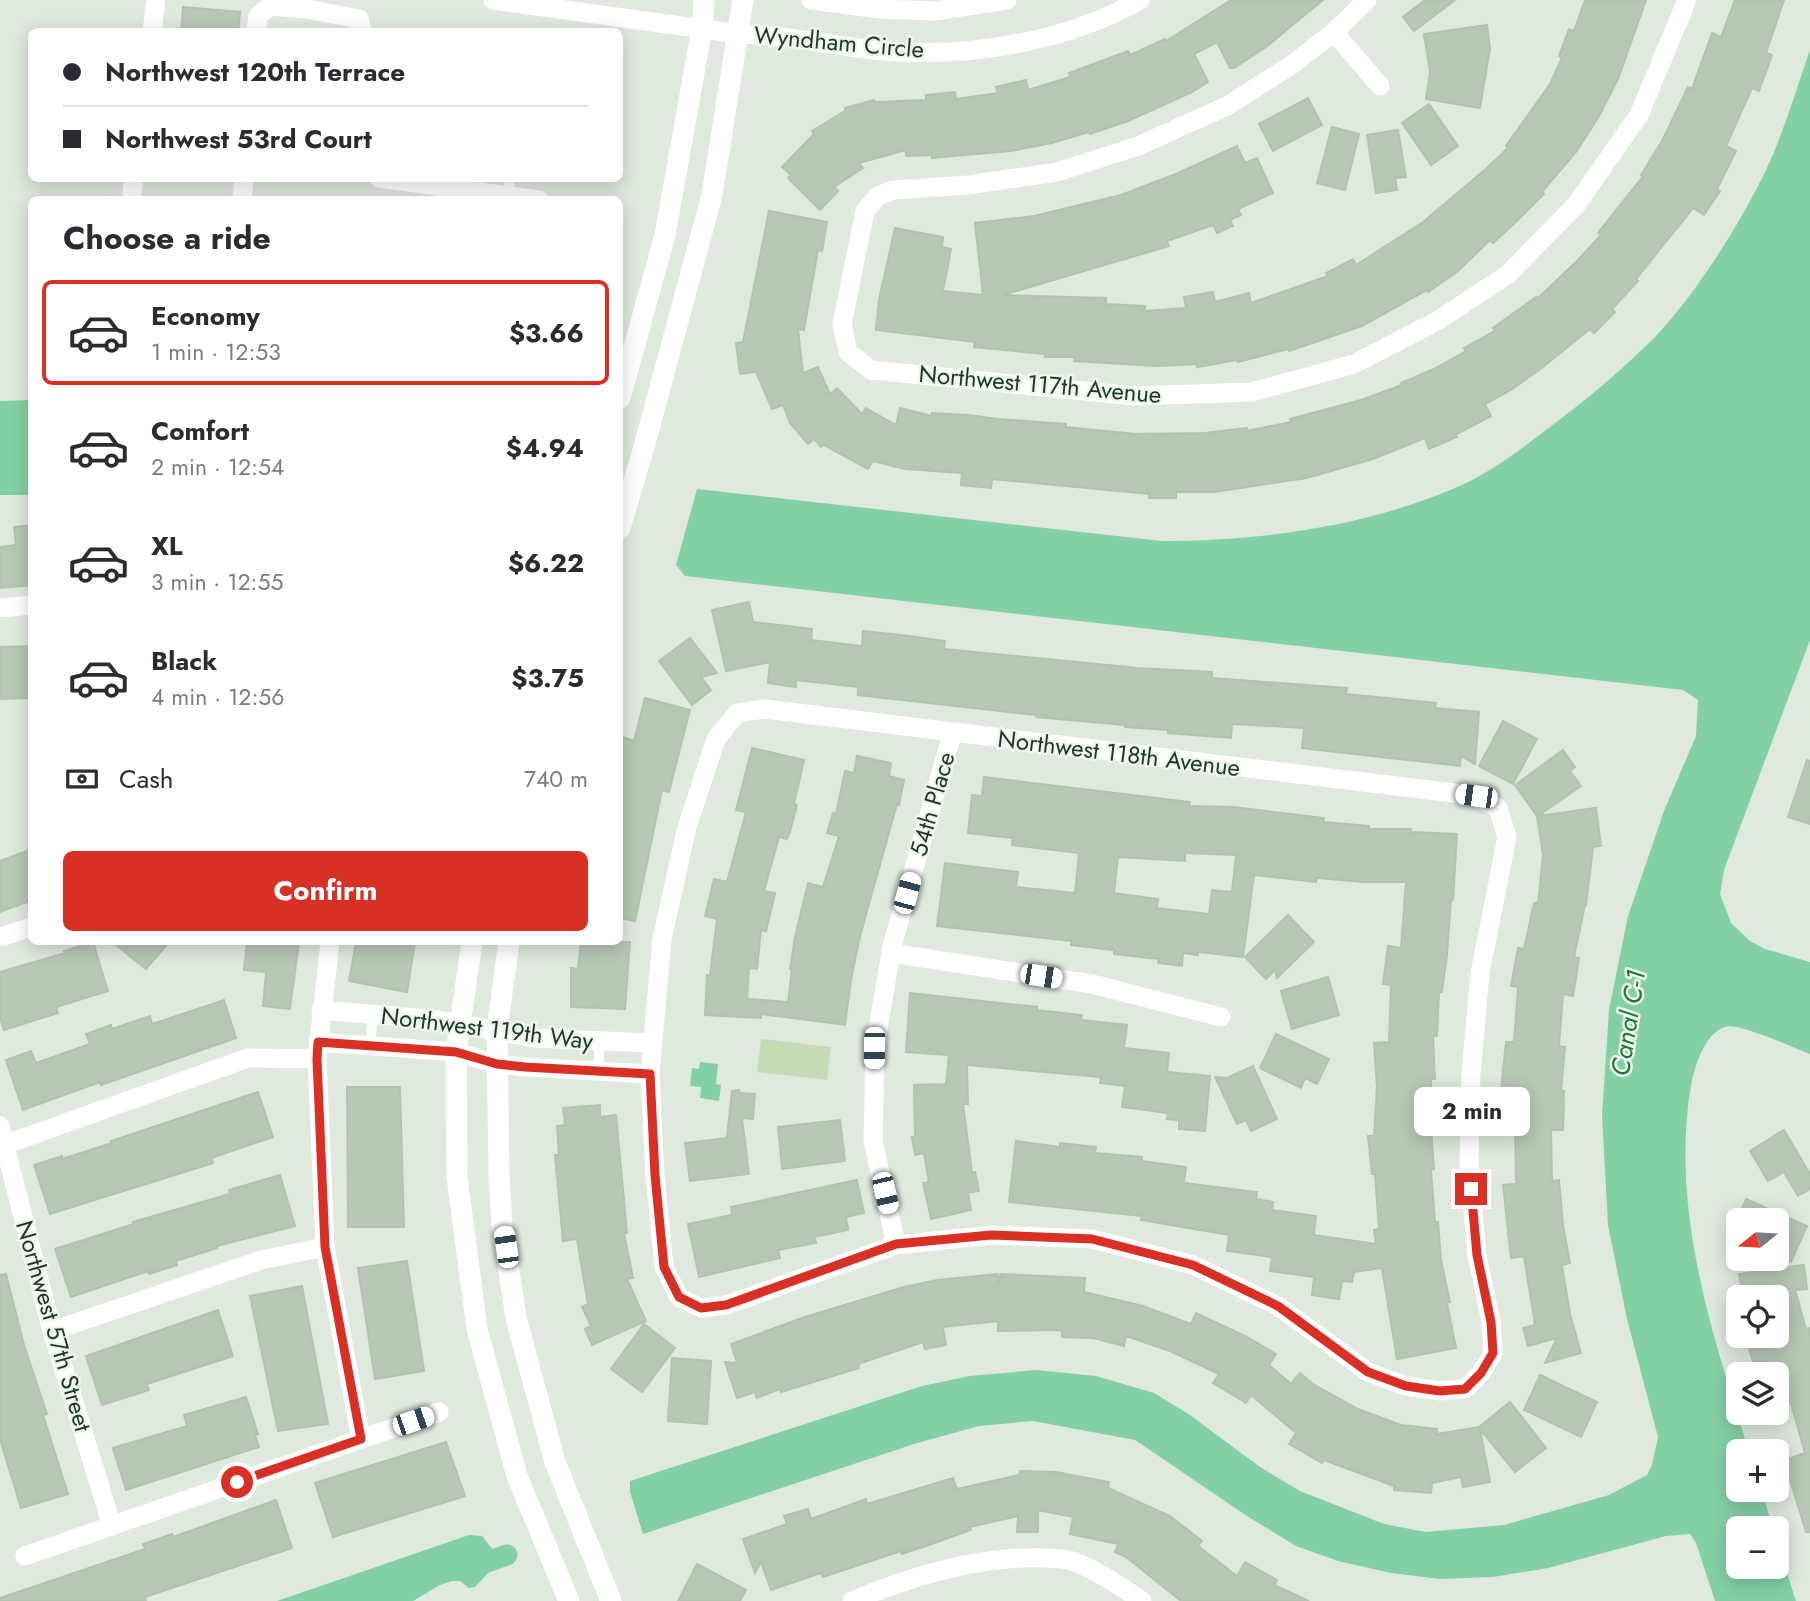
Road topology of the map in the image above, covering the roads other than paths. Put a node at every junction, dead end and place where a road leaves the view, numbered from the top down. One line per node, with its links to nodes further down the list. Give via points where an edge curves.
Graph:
1 (156, 0): 11 (street)
2 (493, 0): 14 (street, Wyndham Circle)
3 (704, 0): 14 (street)
4 (743, 0): 16 (street)
5 (811, 0): 10 (street, Wyndham Circle, via 935,11)
6 (1007, 0): 10 (street, Wyndham Circle)
7 (1140, 0): 16 (street, Wyndham Circle, via 1064,32 960,50 898,52)
8 (1367, 0): 15 (street)
9 (1687, 0): 15 (street, Northwest 117th Avenue, via 1639,115 1576,205 1507,275 1437,321 1354,364 1252,392 1135,396 871,370 848,352 842,324 865,211 878,197 892,190 1057,172 1138,146 1227,106)
10 (984, 2)
11 (152, 28)
12 (256, 28): 13 (street, via 258,16 270,6 359,19)
13 (361, 28)
14 (702, 28): 16 (street, Wyndham Circle); 22 (street, via 665,234)
15 (1334, 32): 17 (street)
16 (740, 34): 23 (street, via 712,195)
17 (1380, 86)
18 (436, 182): 19 (street)
19 (465, 184): 20 (street)
20 (509, 187): 21 (street)
21 (530, 196)
22 (623, 387)
23 (623, 518)
24 (28, 605): 25 (street)
25 (0, 608)
26 (952, 734): 32 (street, 54th Place); 39 (street, Northwest 118th Avenue, via 765,709 737,713 716,739 687,827 662,939); 47 (street, Northwest 118th Avenue, via 1454,793 1476,796 1498,808 1507,837 1480,973 1469,1167 1493,1353 1465,1389 1406,1386 1368,1372 1278,1306 1193,1265 1092,1239 991,1235)
27 (28, 928): 28 (street)
28 (0, 937)
29 (330, 945): 33 (street)
30 (472, 945): 36 (street)
31 (509, 945): 37 (street)
32 (891, 953): 35 (street, via 1092,984); 47 (street, 54th Place, via 874,1048 873,1141)
33 (321, 1010): 34 (street, Northwest 119th Way); 41 (street)
34 (373, 1015): 36 (street, Northwest 119th Way); 40 (lane)
35 (1221, 1017)
36 (461, 1024): 37 (street, Northwest 119th Way); 42 (street)
37 (497, 1030): 38 (street, Northwest 119th Way, via 534,1038); 43 (street)
38 (600, 1041): 39 (street, Northwest 119th Way); 44 (lane)
39 (652, 1043): 45 (street)
40 (370, 1045): 41 (street, Northwest 119th Way); 42 (street, Northwest 119th Way)
41 (317, 1050): 46 (street, Northwest 119th Way, via 248,1058); 48 (street)
42 (456, 1052): 43 (street, Northwest 119th Way); 54 (street, via 457,1177 477,1329 517,1476)
43 (497, 1064): 44 (street, Northwest 119th Way); 55 (street, via 501,1212 516,1318 555,1462)
44 (598, 1072): 45 (street, Northwest 119th Way)
45 (650, 1074): 47 (street, via 664,1267 679,1297 701,1308 726,1305)
46 (2, 1135): 49 (street, Northwest 57th Street)
47 (896, 1244)
48 (325, 1247): 49 (street, via 261,1260); 51 (street)
49 (52, 1331): 52 (street, Northwest 57th Street)
50 (439, 1412): 51 (street)
51 (361, 1439): 52 (street)
52 (112, 1525): 53 (street)
53 (25, 1556)
54 (569, 1601)
55 (611, 1601)
56 (852, 1601): 57 (street, via 963,1565 1027,1557 1070,1559)
57 (1142, 1601)

